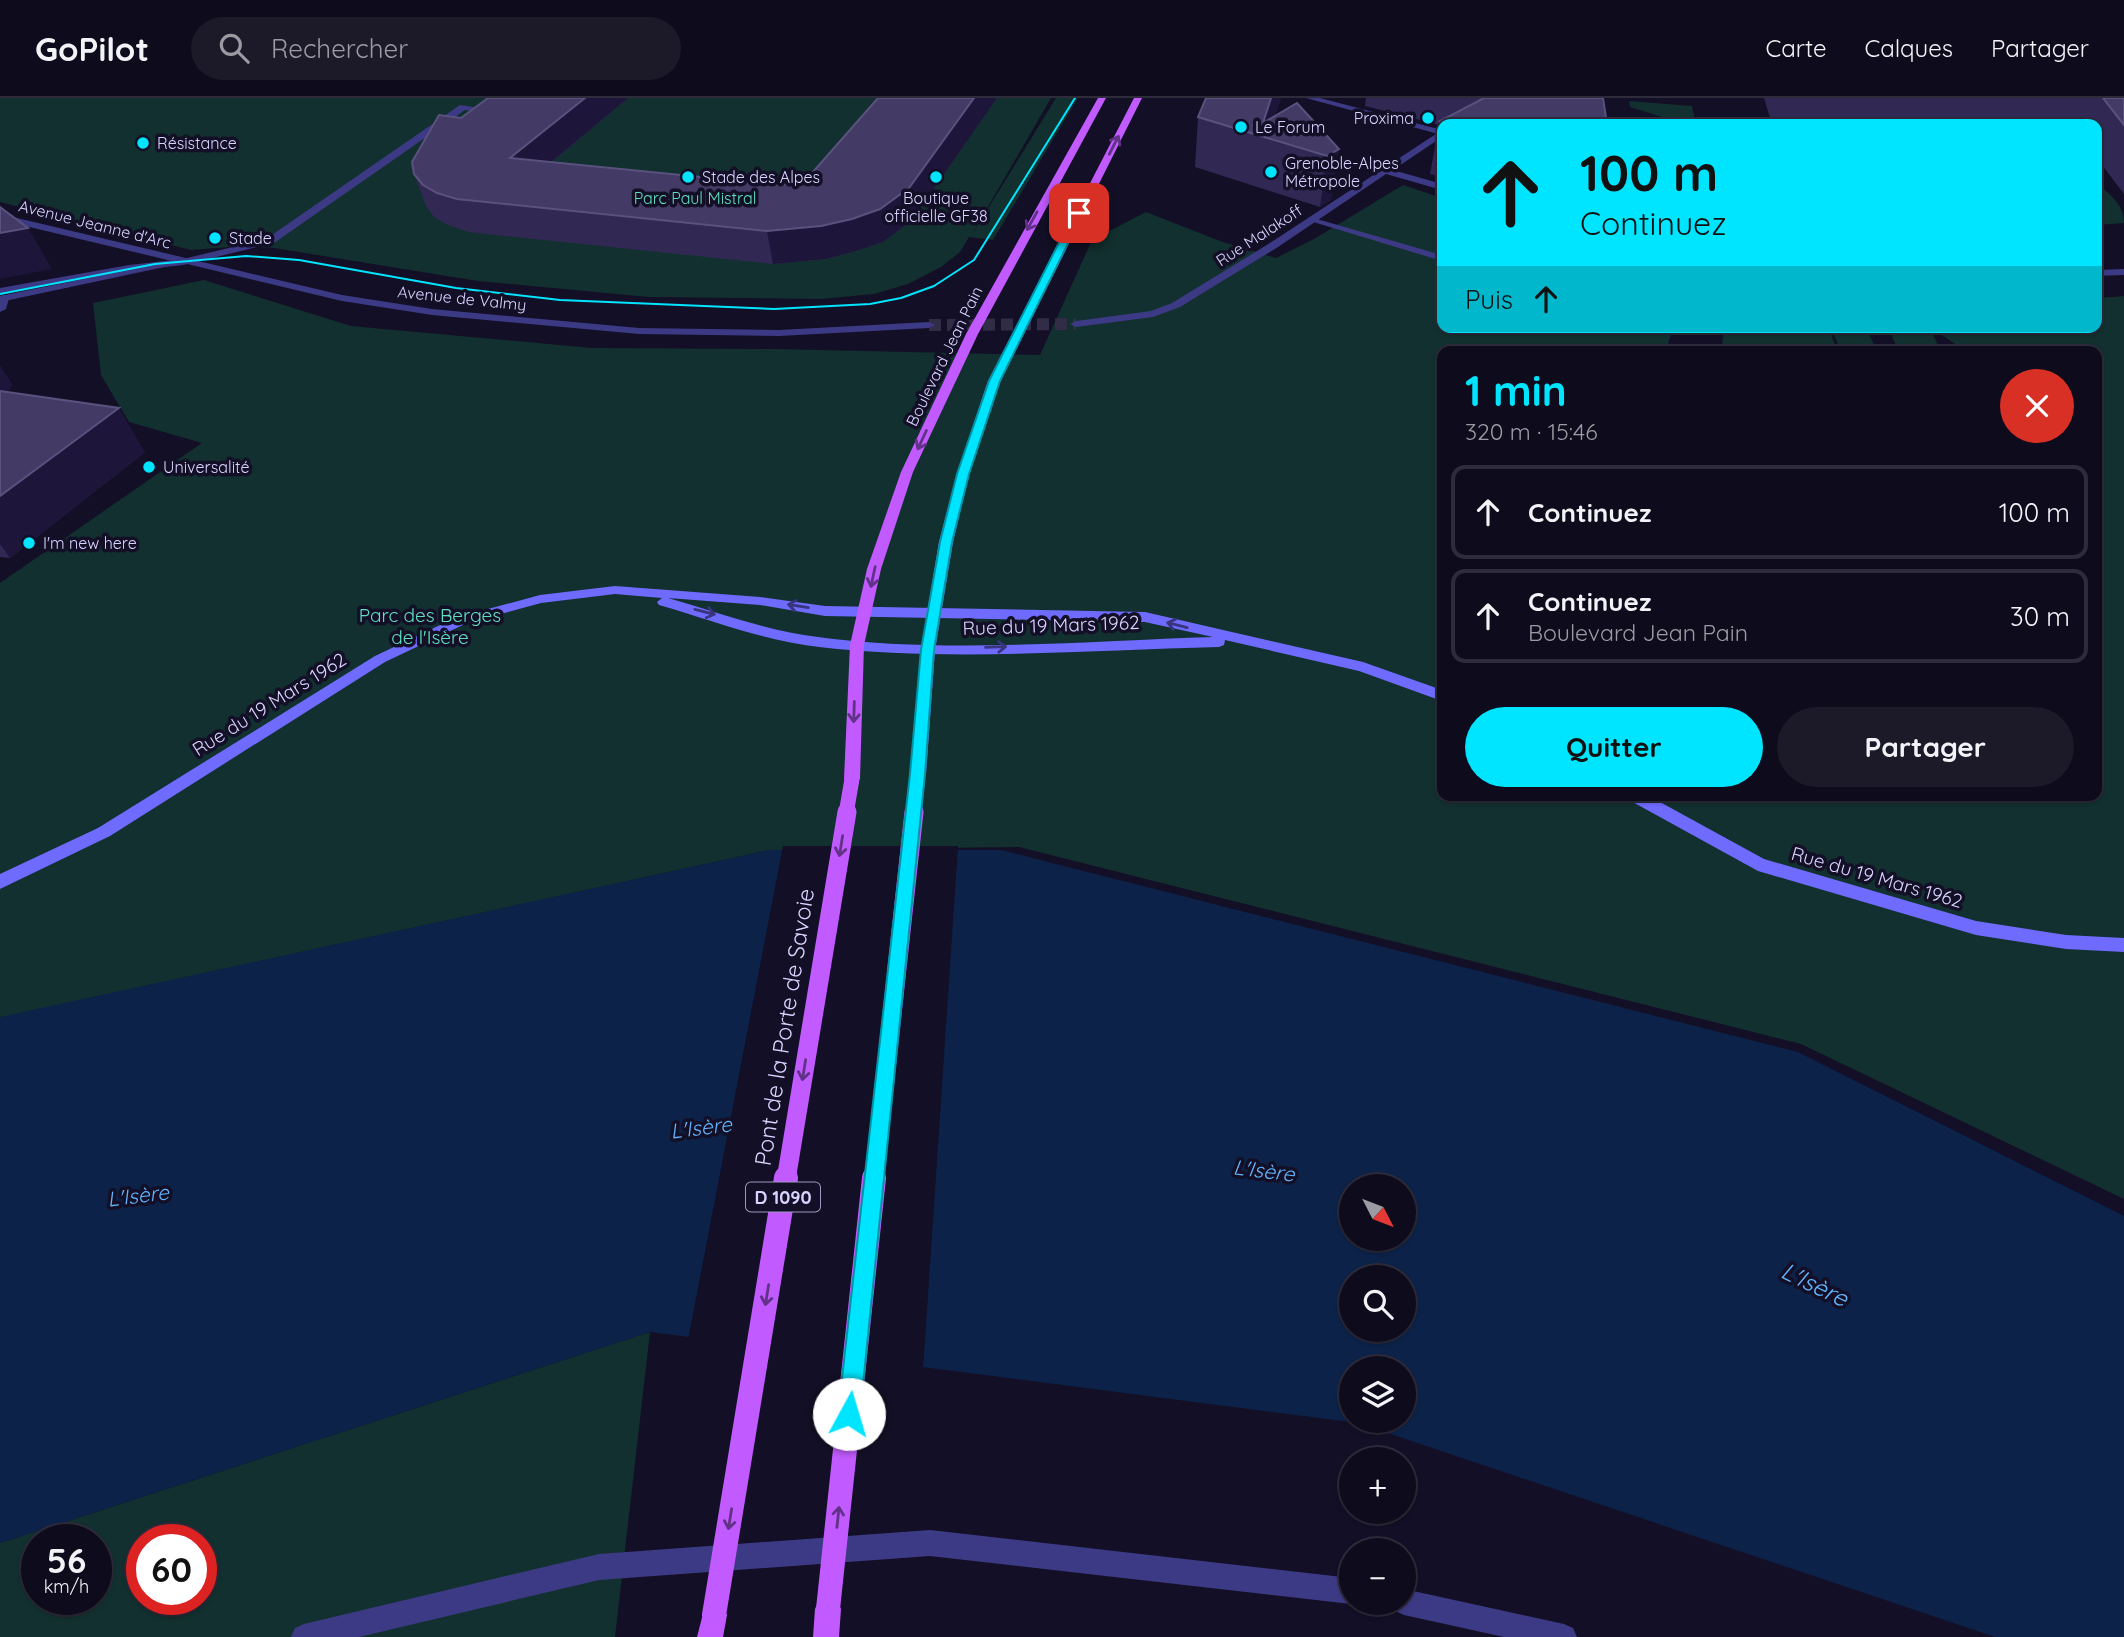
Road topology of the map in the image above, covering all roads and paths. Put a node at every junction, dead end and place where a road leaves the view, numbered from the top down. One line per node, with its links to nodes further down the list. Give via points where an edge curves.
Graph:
1 (1102, 98): 19 (main road, Boulevard Jean Pain / D 1090, one-way to 19, via 972,334 907,472)
2 (1138, 98): 20 (main road, one-way to 2, via 963,474 994,381)
3 (1310, 98): 5 (street)
4 (500, 111): 12 (street, via 463,107 270,241)
5 (1437, 132)
6 (1437, 136): 7 (street, Rue Malakoff)
7 (1385, 171): 8 (street); 10 (street, Rue Malakoff)
8 (1437, 186)
9 (0, 217): 12 (street, Avenue Jeanne d'Arc)
10 (1314, 219): 11 (street); 16 (street, Rue Malakoff, via 1177,305 1129,318)
11 (1437, 256)
12 (183, 262): 15 (street, Avenue de Valmy); 17 (street, Avenue de Valmy, via 342,298 432,312 639,331 779,333)
13 (2121, 272): 14 (street)
14 (2102, 274)
15 (1, 299)
16 (1076, 324)
17 (929, 325)
18 (615, 590): 19 (main road, Rue du 19 Mars 1962, one-way to 18); 22 (main road, Rue du 19 Mars 1962, one-way to 22, via 788,636); 26 (main road, Rue du 19 Mars 1962, via 540,598 460,621 402,648 104,832)
19 (865, 612): 20 (main road, Rue du 19 Mars 1962); 22 (main road, Boulevard Jean Pain / D 1090)
20 (934, 614): 21 (main road, Rue du 19 Mars 1962, one-way to 20, via 1144,617); 23 (main road)
21 (1243, 641): 23 (main road, Rue du 19 Mars 1962, one-way to 21); 24 (main road, Rue du 19 Mars 1962, via 1363,667)
22 (857, 645): 23 (main road, Rue du 19 Mars 1962); 30 (main road, Pont de la Porte de Savoie / D 1090, one-way to 30, bridge, via 852,779)
23 (928, 650): 32 (main road, one-way to 23, bridge)
24 (1437, 694)
25 (1644, 801): 27 (main road, Rue du 19 Mars 1962, via 1758,864 1976,928 2066,942)
26 (0, 882)
27 (2124, 945)
28 (1339, 1590): 31 (street, via 930,1543 599,1567)
29 (1416, 1605): 33 (street)
30 (712, 1626)
31 (304, 1637)
32 (826, 1637)
33 (1564, 1637)

